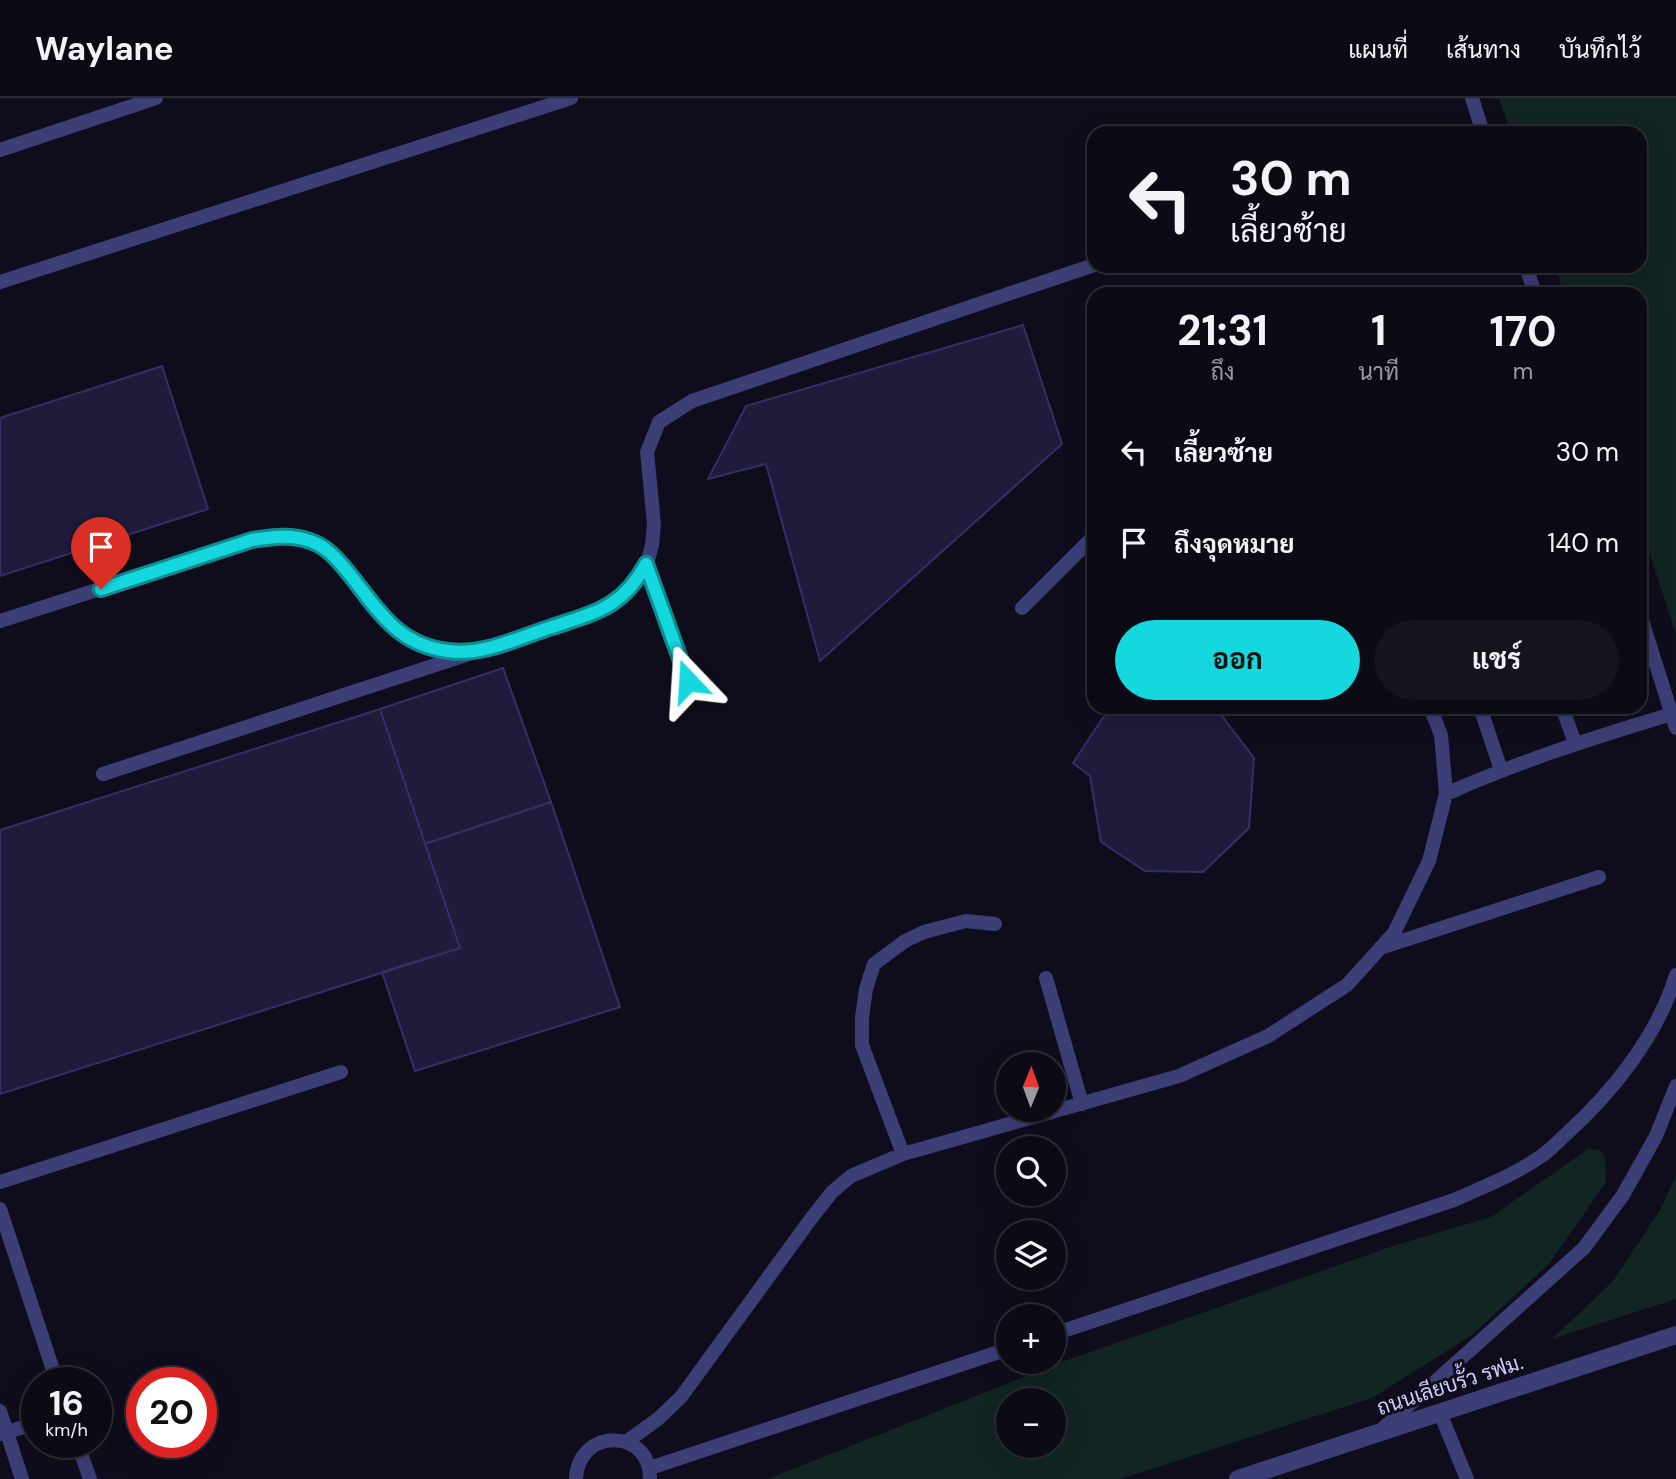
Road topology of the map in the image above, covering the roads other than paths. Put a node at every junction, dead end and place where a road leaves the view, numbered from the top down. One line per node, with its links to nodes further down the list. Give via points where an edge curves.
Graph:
1 (156, 98): 5 (lane)
2 (571, 98): 7 (lane)
3 (1472, 98): 4 (lane)
4 (1481, 126)
5 (0, 150)
6 (1087, 267): 9 (lane, via 692,401 659,422 647,452 654,524)
7 (0, 282)
8 (1087, 543): 10 (lane)
9 (646, 564): 13 (lane, via 635,585 597,612); 14 (lane)
10 (1022, 608)
11 (0, 621): 13 (lane, via 252,540 292,537 327,550 404,637 450,652)
12 (1647, 636): 18 (lane)
13 (480, 650): 21 (lane)
14 (688, 681)
15 (1433, 714): 22 (lane, via 1441,735)
16 (1481, 714): 20 (lane)
17 (1565, 714): 19 (lane)
18 (1674, 721): 19 (lane)
19 (1575, 743): 20 (lane)
20 (1500, 770): 22 (lane)
21 (103, 774)
22 (1446, 794): 25 (lane, via 1429,861 1394,933)
23 (1599, 877): 25 (lane)
24 (995, 924): 31 (lane, via 966,921 924,932 874,964 864,998 862,1045)
25 (1380, 948): 30 (lane, via 1347,985 1268,1036 1179,1076)
26 (1676, 975): 34 (lane, via 1650,1032 1614,1086 1542,1156 1454,1200)
27 (1046, 978): 30 (lane)
28 (341, 1072): 32 (lane)
29 (1676, 1086): 42 (lane, via 1656,1136 1623,1195 1584,1248)
30 (1082, 1104): 31 (lane)
31 (903, 1154): 43 (lane, via 851,1176 832,1192 681,1397)
32 (0, 1182)
33 (0, 1209): 37 (lane)
34 (1066, 1330)
35 (1676, 1335): 39 (street, ถนนเลียบรั้ว รฟม.)
36 (996, 1353): 45 (lane)
37 (52, 1367)
38 (0, 1411): 41 (lane)
39 (1440, 1413): 42 (street, ถนนเลียบรั้ว รฟม.); 50 (lane)
40 (21, 1428): 41 (lane)
41 (3, 1433): 46 (lane)
42 (1378, 1433): 49 (street, ถนนเลียบรั้ว รฟม.)
43 (626, 1442): 45 (lane, via 642,1452); 48 (lane, via 609,1440 591,1446 580,1459)
44 (83, 1458): 47 (lane)
45 (650, 1474)
46 (22, 1479)
47 (90, 1479)
48 (576, 1479)
49 (1238, 1479)
50 (1467, 1479)

